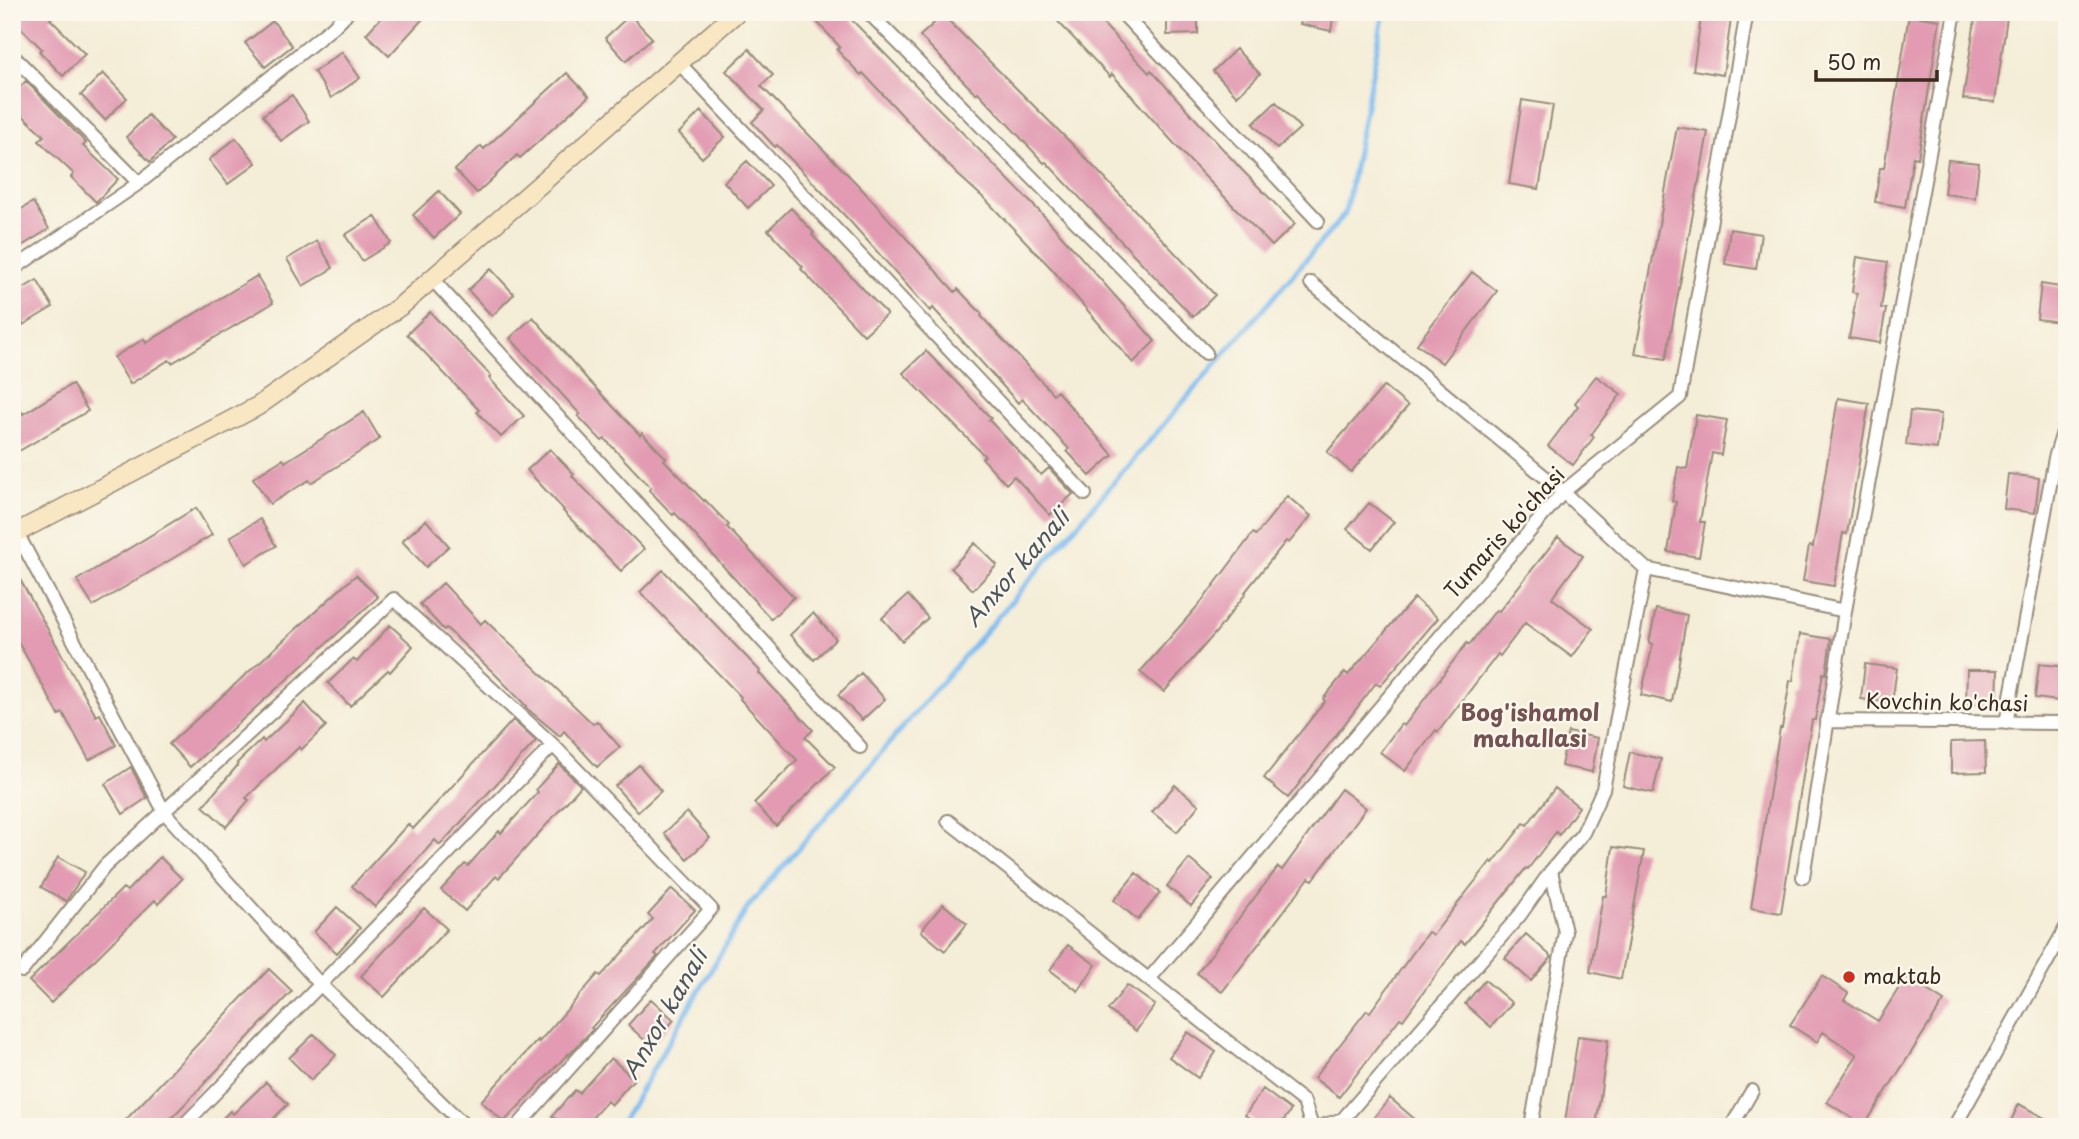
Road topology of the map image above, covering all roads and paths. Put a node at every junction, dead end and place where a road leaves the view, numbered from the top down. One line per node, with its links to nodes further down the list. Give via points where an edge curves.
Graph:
1 (348, 12): 9 (street)
2 (737, 12): 8 (street)
3 (868, 12): 14 (street)
4 (1121, 12): 10 (street)
5 (1747, 12): 16 (street, Tumaris ko'chasi, via 1680,397)
6 (1955, 12): 20 (street)
7 (12, 55): 9 (street)
8 (679, 63): 12 (street); 17 (street)
9 (139, 184): 11 (street)
10 (1318, 222)
11 (12, 270)
12 (432, 279): 18 (street, via 258,406); 25 (street)
13 (1311, 283): 16 (street)
14 (1206, 353)
15 (2067, 419): 22 (street, via 2055,458)
16 (1563, 492): 19 (street); 32 (street, Tumaris ko'chasi)
17 (1084, 494)
18 (15, 534): 26 (street)
19 (1646, 569): 20 (street); 28 (street, via 1602,789 1583,833)
20 (1845, 611): 21 (street)
21 (1827, 721): 22 (street, Kovchin ko'chasi); 29 (street)
22 (2006, 723): 23 (street, Kovchin ko'chasi)
23 (2067, 723)
24 (553, 745): 26 (street, via 394,599); 33 (street); 38 (street, via 711,909)
25 (860, 747)
26 (165, 813): 31 (street, via 105,866); 33 (street)
27 (948, 821): 32 (street)
28 (1551, 871): 35 (street); 41 (street, via 1565,932)
29 (1803, 877)
30 (2067, 926): 43 (street)
31 (22, 971)
32 (1150, 978): 39 (street, via 1304,1102)
33 (320, 984): 36 (street); 37 (street)
34 (1752, 1091): 42 (street)
35 (1348, 1123): 40 (street)
36 (182, 1127)
37 (466, 1127)
38 (517, 1127)
39 (1312, 1127)
40 (1319, 1127)
41 (1531, 1127)
42 (1731, 1127)
43 (1954, 1127)

